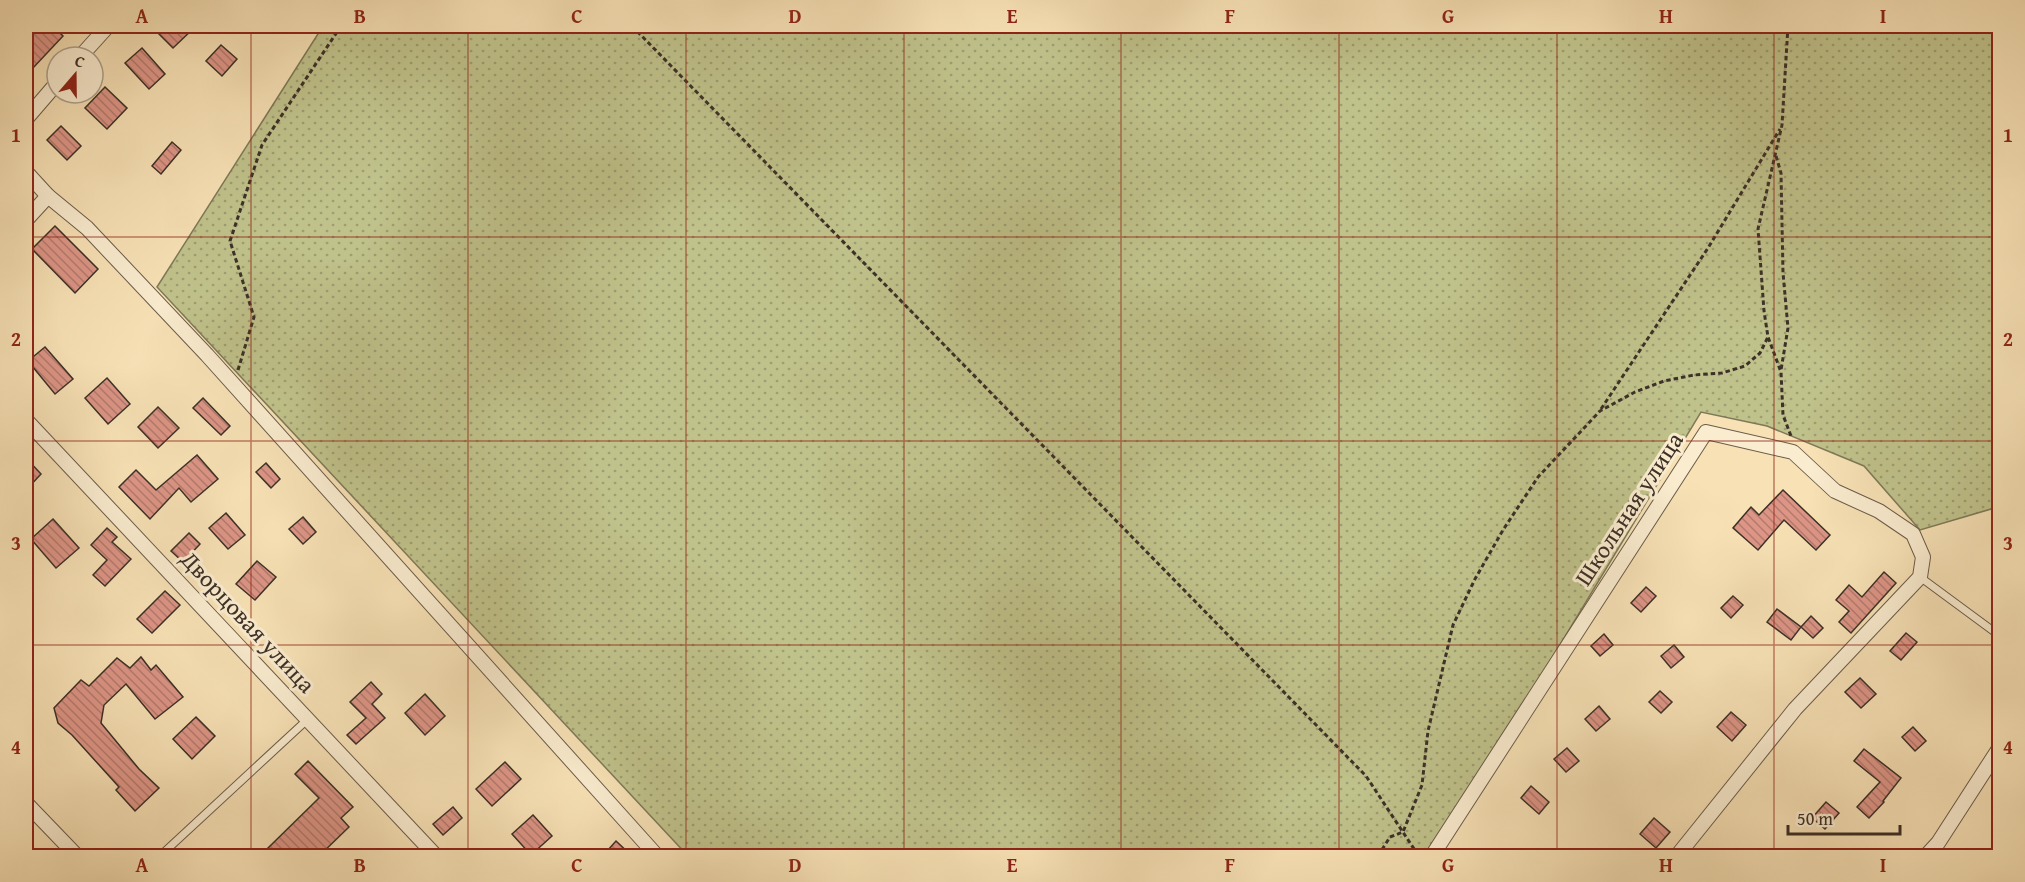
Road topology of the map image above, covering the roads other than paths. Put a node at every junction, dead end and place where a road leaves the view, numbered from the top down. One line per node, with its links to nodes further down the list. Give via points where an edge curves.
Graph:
1 (108, 26): 2 (street)
2 (91, 45)
3 (45, 97): 4 (street)
4 (26, 119)
5 (26, 172): 6 (street)
6 (48, 196): 7 (street); 17 (street, via 87,228 234,385)
7 (26, 220)
8 (26, 420): 11 (street, Дворцовая улица)
9 (1920, 577): 10 (lane); 18 (street, Школьная улица, via 1923,557 1913,534 1880,511 1835,491 1793,452 1706,432); 19 (street, via 1795,709)
10 (2000, 636)
11 (308, 719): 15 (lane); 16 (street, Дворцовая улица)
12 (2000, 747): 20 (street)
13 (26, 803): 14 (street)
14 (77, 856)
15 (160, 856)
16 (436, 856)
17 (657, 856)
18 (1432, 856)
19 (1677, 856)
20 (1926, 856)

